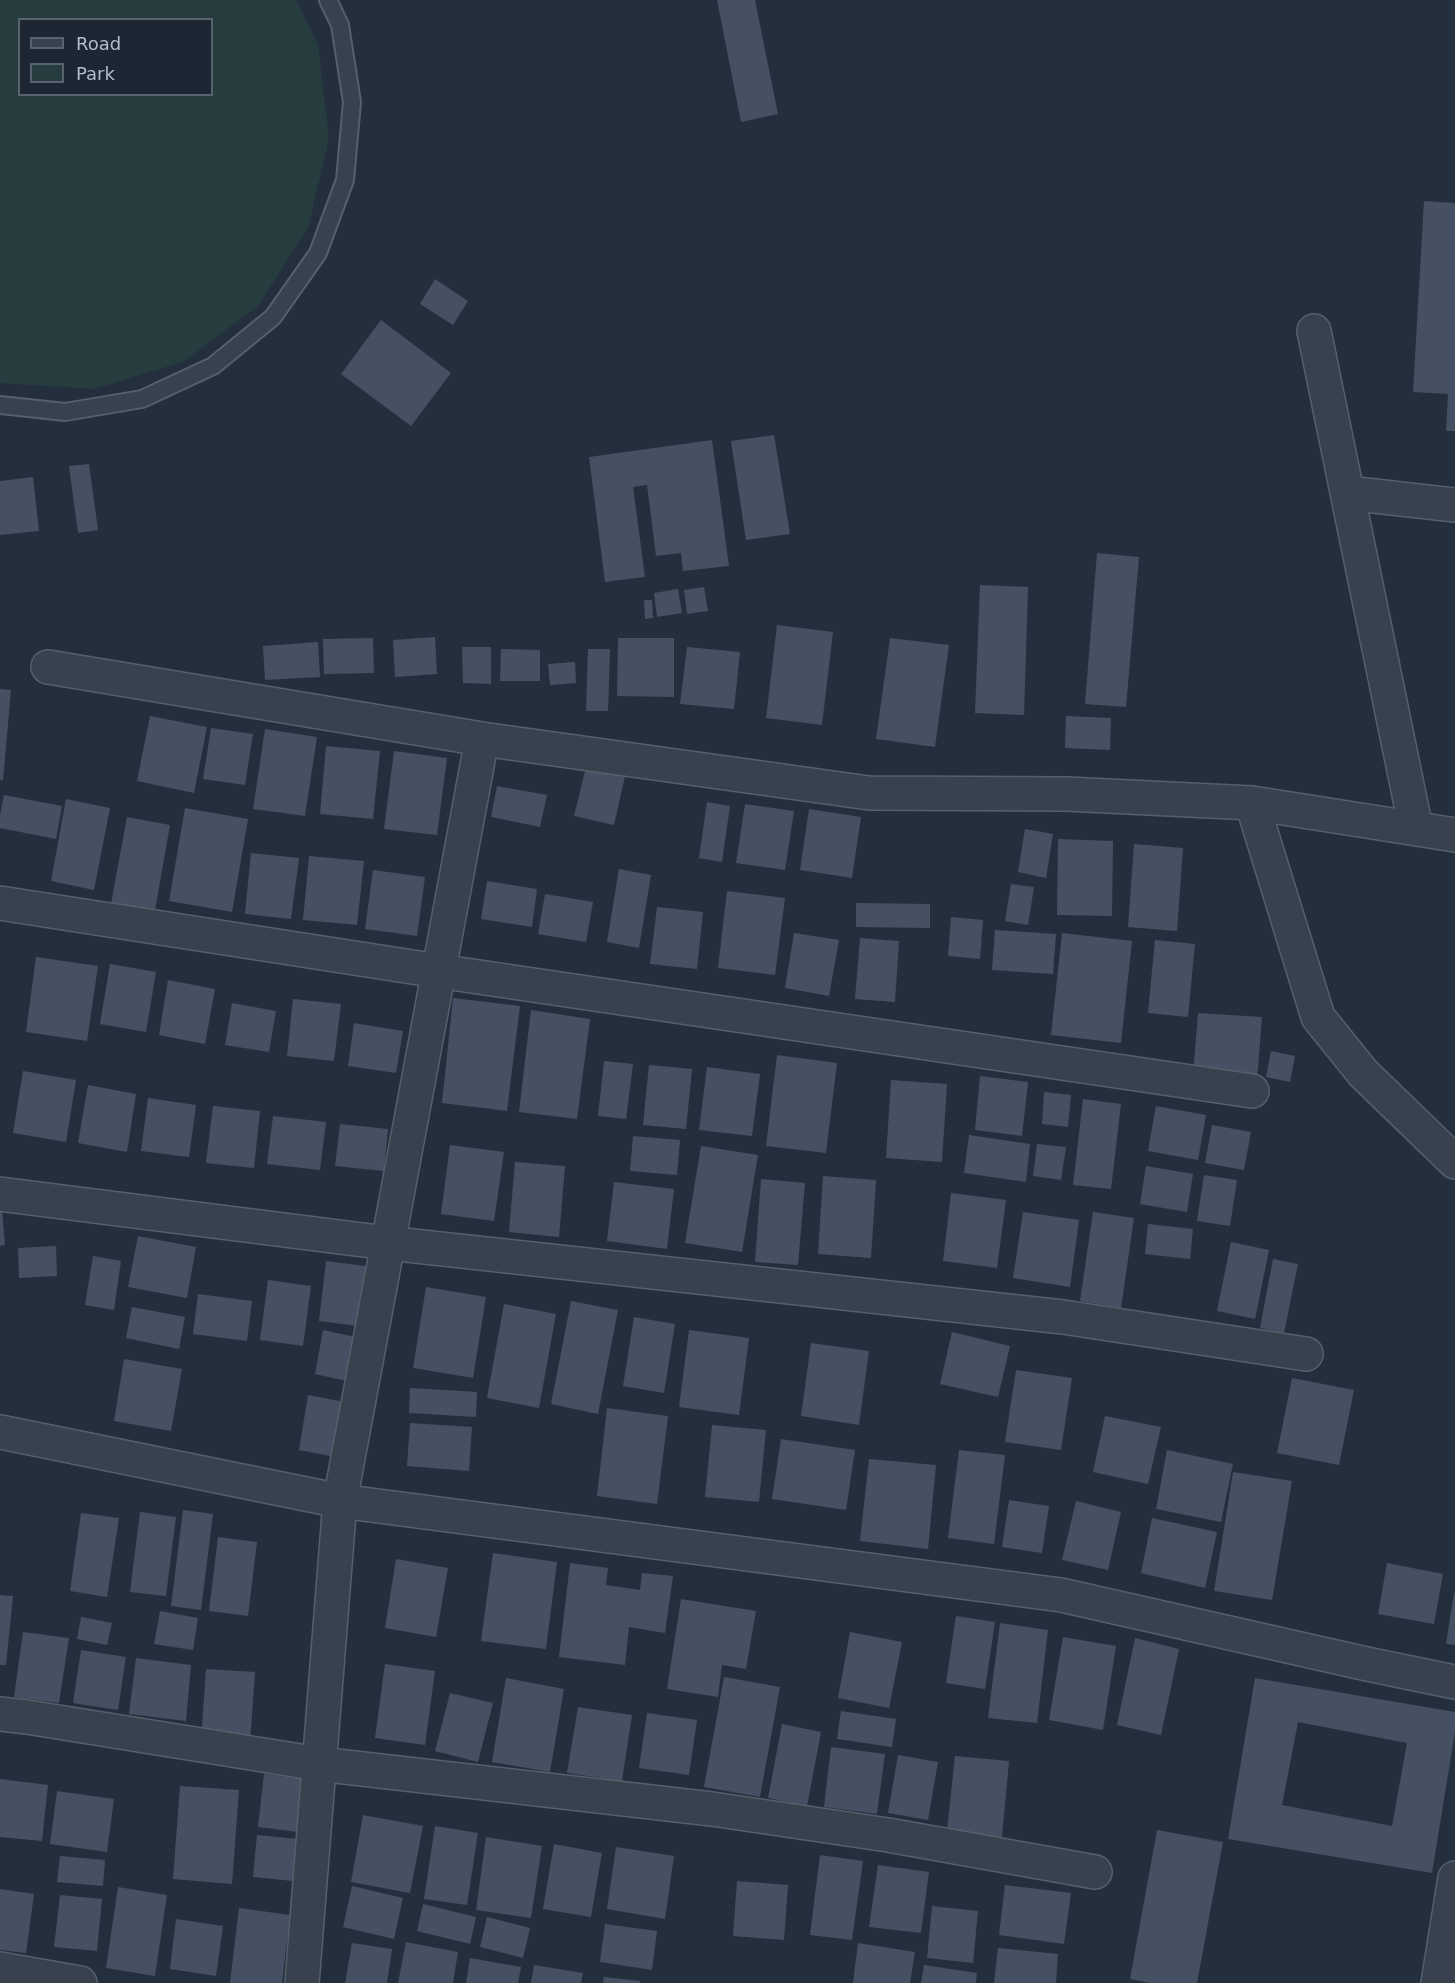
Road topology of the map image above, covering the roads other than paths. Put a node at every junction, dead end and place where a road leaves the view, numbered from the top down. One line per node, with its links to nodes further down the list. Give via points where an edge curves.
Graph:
1 (328, 0): 3 (lane, via 340,25 352,102 345,180 318,253 273,317 213,366 142,399 65,412)
2 (1314, 331): 4 (street)
3 (0, 405)
4 (1348, 493): 5 (street); 9 (street)
5 (1455, 505)
6 (48, 667): 7 (street)
7 (482, 739): 8 (street, via 869,793 1066,794); 12 (street)
8 (1252, 803): 9 (street); 14 (street, via 1318,1017 1363,1073)
9 (1416, 829): 10 (street)
10 (1455, 835)
11 (0, 903): 12 (street)
12 (438, 971): 13 (street); 16 (street)
13 (1252, 1091)
14 (1455, 1162)
15 (0, 1194): 16 (street)
16 (387, 1243): 17 (street, via 1063,1317); 19 (street)
17 (1306, 1354)
18 (0, 1431): 19 (street)
19 (340, 1501): 20 (street, via 1061,1595); 22 (street)
20 (1455, 1682)
21 (0, 1714): 22 (street)
22 (319, 1764): 23 (street, via 712,1809); 27 (street)
23 (1095, 1872)
24 (1455, 1878): 28 (street)
25 (0, 1969): 26 (street)
26 (80, 1983)
27 (302, 1983)
28 (1438, 1983)

